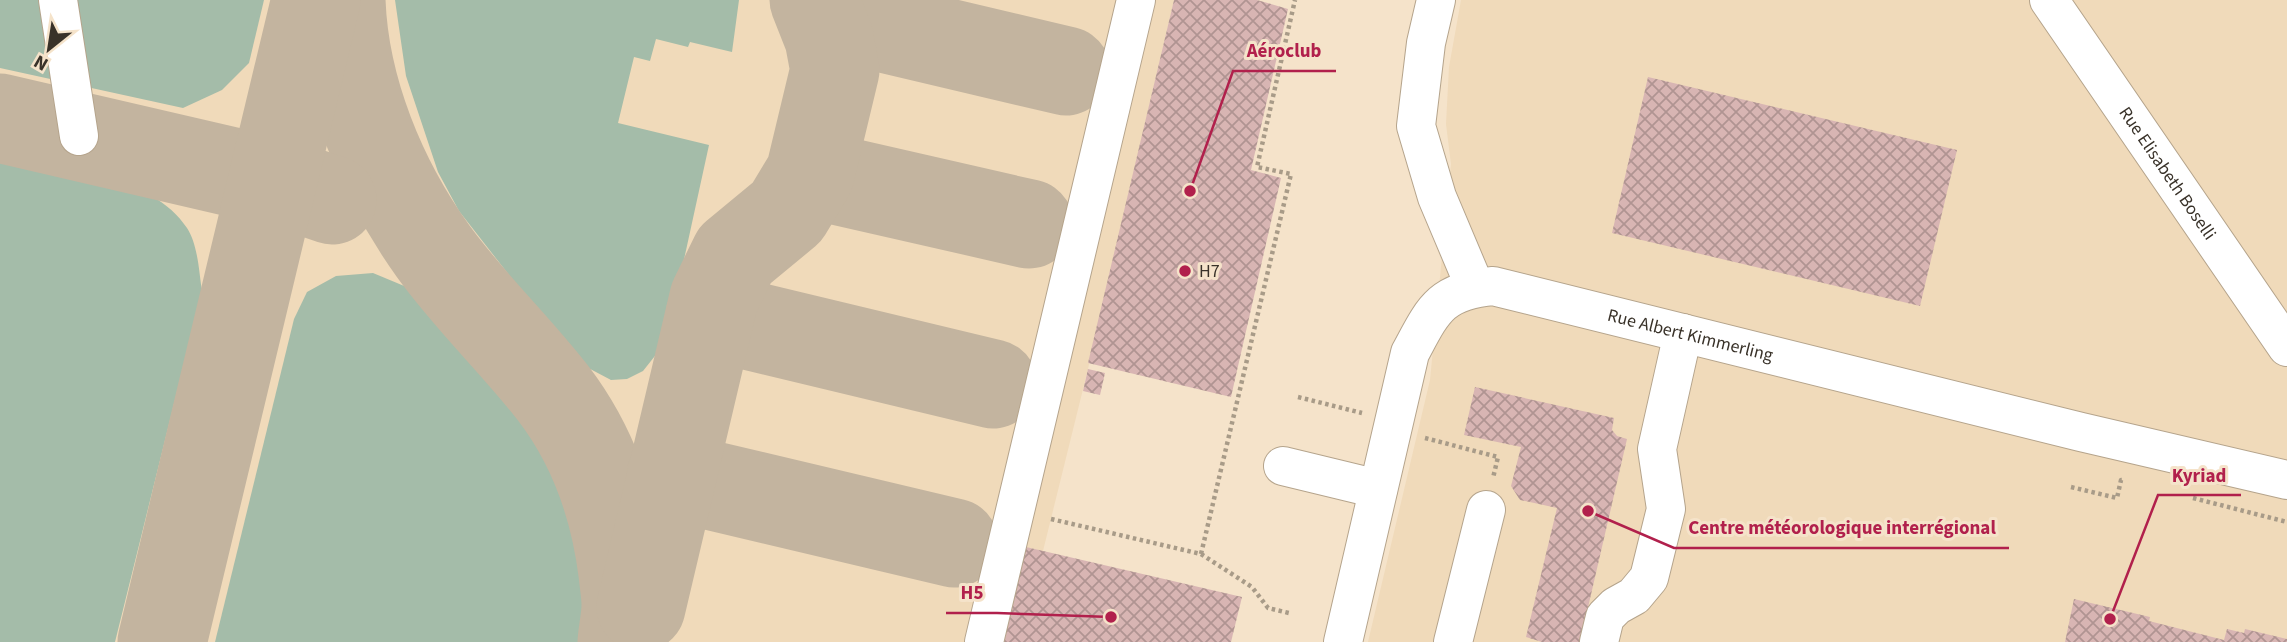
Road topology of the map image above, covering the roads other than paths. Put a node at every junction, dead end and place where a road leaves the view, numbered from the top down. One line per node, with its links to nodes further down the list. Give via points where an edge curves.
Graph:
1 (58, 0): 5 (street)
2 (1136, 0): 13 (street)
3 (1436, 0): 6 (street, via 1416,126 1437,197)
4 (2049, 0): 8 (street, Rue Elisabeth Boselli)
5 (79, 136)
6 (1475, 287): 7 (street, Rue Albert Kimmerling, via 1493,286); 11 (street, via 1450,297 1432,312 1409,353)
7 (1683, 333): 10 (street, Rue Albert Kimmerling); 16 (street, via 1657,449 1666,509 1649,578 1634,596 1605,617)
8 (2287, 347)
9 (1283, 466): 11 (street)
10 (2287, 480)
11 (1378, 489): 14 (street)
12 (1486, 510): 15 (street)
13 (984, 642)
14 (1343, 642)
15 (1453, 642)
16 (1599, 642)

